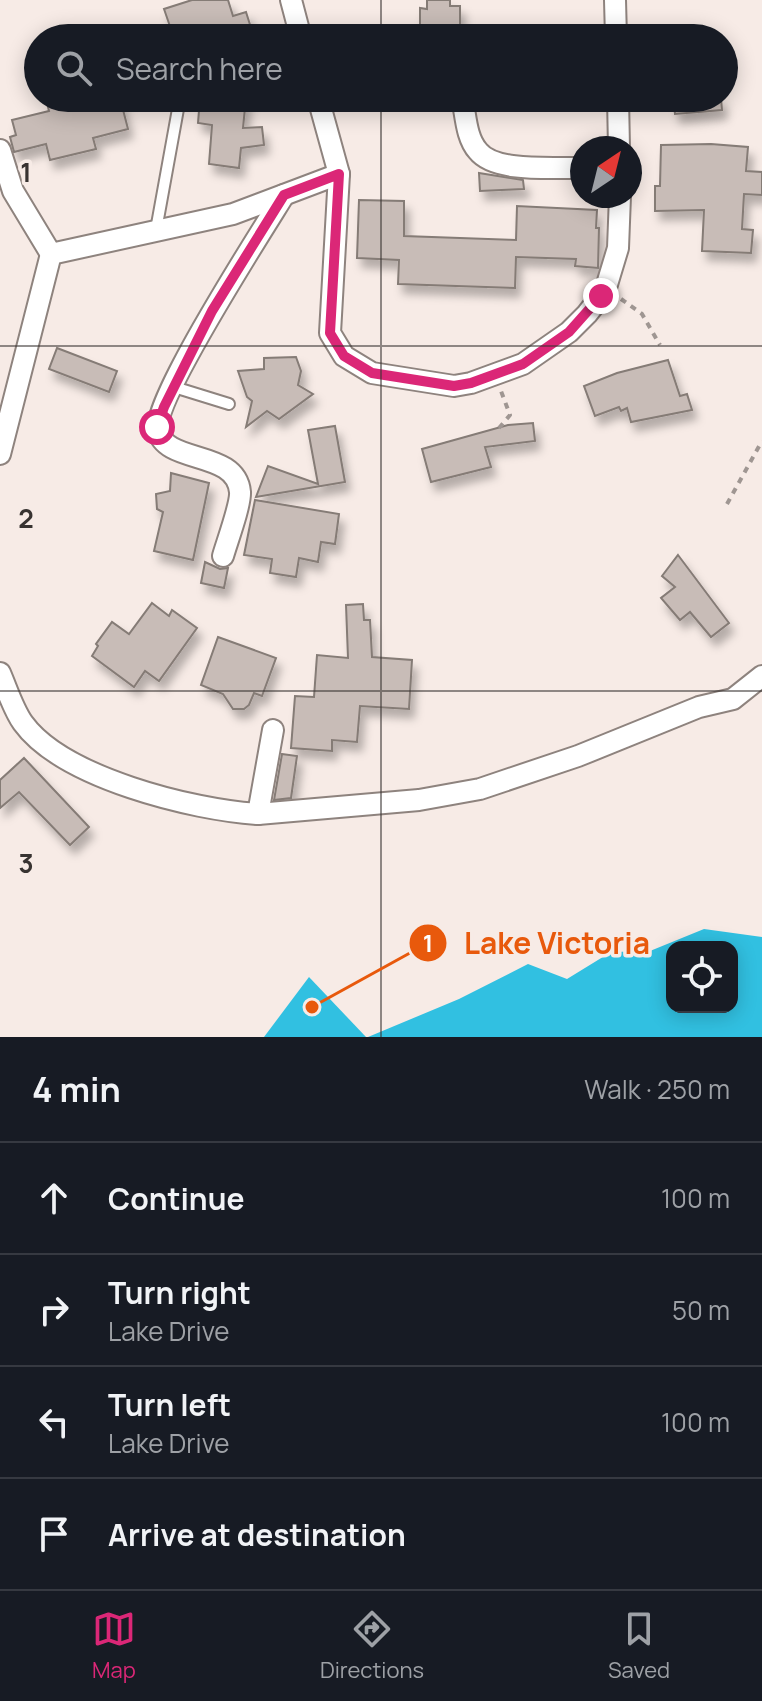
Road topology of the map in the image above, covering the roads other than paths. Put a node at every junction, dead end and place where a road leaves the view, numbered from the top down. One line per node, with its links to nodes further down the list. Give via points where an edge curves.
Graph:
1 (291, 0): 3 (street)
2 (615, 0): 4 (street)
3 (297, 24)
4 (616, 24)
5 (177, 112): 15 (lane)
6 (322, 112): 12 (street)
7 (465, 112): 11 (street, via 476,150 486,159 512,166)
8 (618, 112): 9 (street)
9 (619, 136)
10 (0, 150): 16 (street, via 13,191)
11 (570, 168)
12 (339, 174): 13 (street); 14 (street, via 330,333 344,356 372,373 454,386 523,364 569,332 605,291 618,248)
13 (284, 195): 15 (street, via 233,214); 17 (street, via 212,311)
14 (620, 208)
15 (156, 230): 16 (street)
16 (51, 254): 19 (street)
17 (174, 387): 18 (lane); 20 (street, via 157,427 163,441 219,464 235,477 240,493)
18 (229, 404)
19 (0, 454)
20 (223, 556)
21 (0, 673): 24 (street, via 22,722 60,756 144,792)
22 (762, 676): 24 (street, via 733,699 480,789 419,800)
23 (273, 730): 24 (street)
24 (258, 814)

